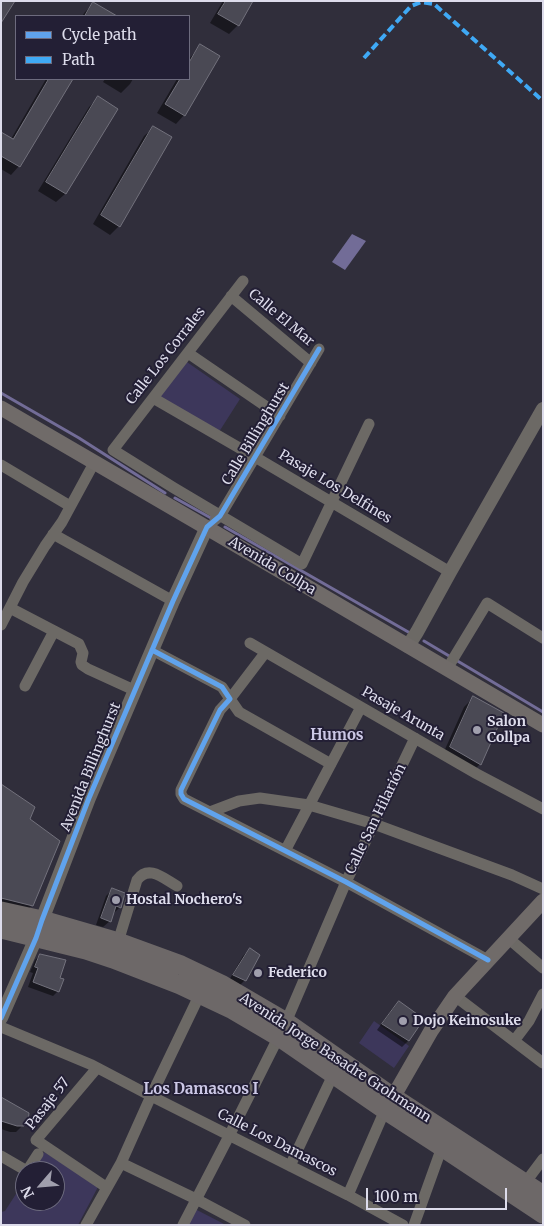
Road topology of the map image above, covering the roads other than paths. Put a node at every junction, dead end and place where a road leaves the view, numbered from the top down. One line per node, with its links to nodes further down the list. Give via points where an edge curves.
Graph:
1 (243, 281): 2 (street, Calle Los Corrales)
2 (231, 296): 4 (street, Calle Los Corrales); 5 (street, Calle El Mar)
3 (319, 348): 5 (street, Calle Billinghurst)
4 (188, 353): 6 (street, Calle Los Corrales); 9 (street)
5 (311, 363): 9 (street, Calle Billinghurst)
6 (153, 398): 11 (street, Pasaje Los Delfines); 14 (street, Calle Los Corrales, via 112,450)
7 (543, 409): 21 (street)
8 (3, 412): 12 (main road, Avenida Collpa)
9 (280, 416): 11 (street, Calle Billinghurst)
10 (369, 424): 15 (street)
11 (255, 457): 15 (street, Pasaje Los Delfines); 18 (street, Calle Billinghurst)
12 (94, 463): 16 (main road, Avenida Collpa); 17 (street)
13 (1, 464): 17 (street)
14 (174, 488): 16 (street); 18 (street)
15 (332, 502): 18 (street, via 302,564); 21 (street, Pasaje Los Delfines)
16 (165, 503): 19 (main road, Avenida Collpa)
17 (70, 506): 20 (street)
18 (220, 516): 19 (street, Calle Billinghurst)
19 (207, 527): 22 (street, Avenida Billinghurst); 28 (main road, Avenida Collpa)
20 (53, 534): 22 (street); 23 (street)
21 (450, 572): 28 (street)
22 (173, 601): 29 (street, Avenida Billinghurst)
23 (10, 608): 24 (street); 25 (street)
24 (1, 625)
25 (54, 631): 32 (street); 33 (street, via 79,644 83,653 82,665)
26 (543, 638): 31 (street, via 487,603)
27 (250, 643): 30 (street, Pasaje Arunta)
28 (408, 646): 31 (main road, Avenida Collpa)
29 (152, 650): 33 (street, Avenida Billinghurst); 34 (street, via 222,687)
30 (265, 653): 34 (street); 35 (street, Pasaje Arunta)
31 (447, 668): 36 (main road, Avenida Collpa)
32 (25, 686)
33 (134, 690): 50 (street, Avenida Billinghurst)
34 (230, 699): 38 (street, via 239,712); 41 (street, via 220,710 181,790 184,799)
35 (361, 707): 37 (street, Pasaje Arunta); 38 (street)
36 (543, 725)
37 (415, 738): 40 (street, Pasaje Arunta); 42 (street, Calle San Hilarión)
38 (331, 764): 39 (street)
39 (309, 805): 41 (street, via 260,798 238,801); 42 (street); 43 (street)
40 (543, 809)
41 (210, 812): 43 (street)
42 (374, 824): 44 (street, Calle San Hilarión); 46 (street)
43 (285, 851): 44 (street)
44 (346, 882): 53 (street); 60 (street, Calle San Hilarión)
45 (177, 886): 52 (street, via 152,872 141,875)
46 (543, 889)
47 (543, 901): 51 (main road)
48 (1, 911): 50 (highway, Avenida Jorge Basadre Grohmann)
49 (1, 929): 50 (highway, Avenida Jorge Basadre Grohmann)
50 (39, 929): 52 (highway, Avenida Jorge Basadre Grohmann); 55 (highway, Avenida Jorge Basadre Grohmann); 58 (street, Avenida Billinghurst)
51 (508, 938): 53 (main road); 54 (street)
52 (118, 942): 60 (highway, Avenida Jorge Basadre Grohmann, via 160,957 241,995)
53 (488, 960): 57 (main road)
54 (543, 968)
55 (200, 994): 60 (highway, Avenida Jorge Basadre Grohmann, via 250,1019); 65 (street)
56 (543, 994): 61 (street)
57 (455, 996): 61 (street); 66 (main road)
58 (1, 1018)
59 (1, 1027): 63 (street, Calle Los Damascos)
60 (282, 1029): 64 (highway, Avenida Jorge Basadre Grohmann); 66 (highway, Avenida Jorge Basadre Grohmann); 67 (street, Calle San Hilarión)
61 (514, 1041): 62 (street)
62 (543, 1062)
63 (97, 1068): 65 (street, Calle Los Damascos); 75 (street, Pasaje 57, via 36,1140)
64 (333, 1075): 66 (highway, Avenida Jorge Basadre Grohmann); 73 (street)
65 (151, 1096): 67 (street, Calle Los Damascos); 72 (street)
66 (389, 1104): 68 (highway, Avenida Jorge Basadre Grohmann); 74 (highway, Avenida Jorge Basadre Grohmann); 76 (street)
67 (229, 1136): 73 (street, Calle Los Damascos); 78 (street, Calle San Hilarión)
68 (442, 1147): 79 (highway, Avenida Jorge Basadre Grohmann); 84 (street)
69 (38, 1154): 70 (street, via 26,1171)
70 (1, 1156)
71 (543, 1159): 74 (street)
72 (120, 1163): 75 (street); 78 (street)
73 (290, 1166): 76 (street, Calle Los Damascos)
74 (525, 1183): 77 (highway, Avenida Jorge Basadre Grohmann)
75 (106, 1187): 80 (street)
76 (348, 1195): 83 (street, Calle Los Damascos)
77 (543, 1195)
78 (196, 1199): 81 (street, Calle San Hilarión); 82 (street)
79 (543, 1214)
80 (86, 1225)
81 (183, 1225)
82 (245, 1225)
83 (403, 1225)
84 (414, 1225)

